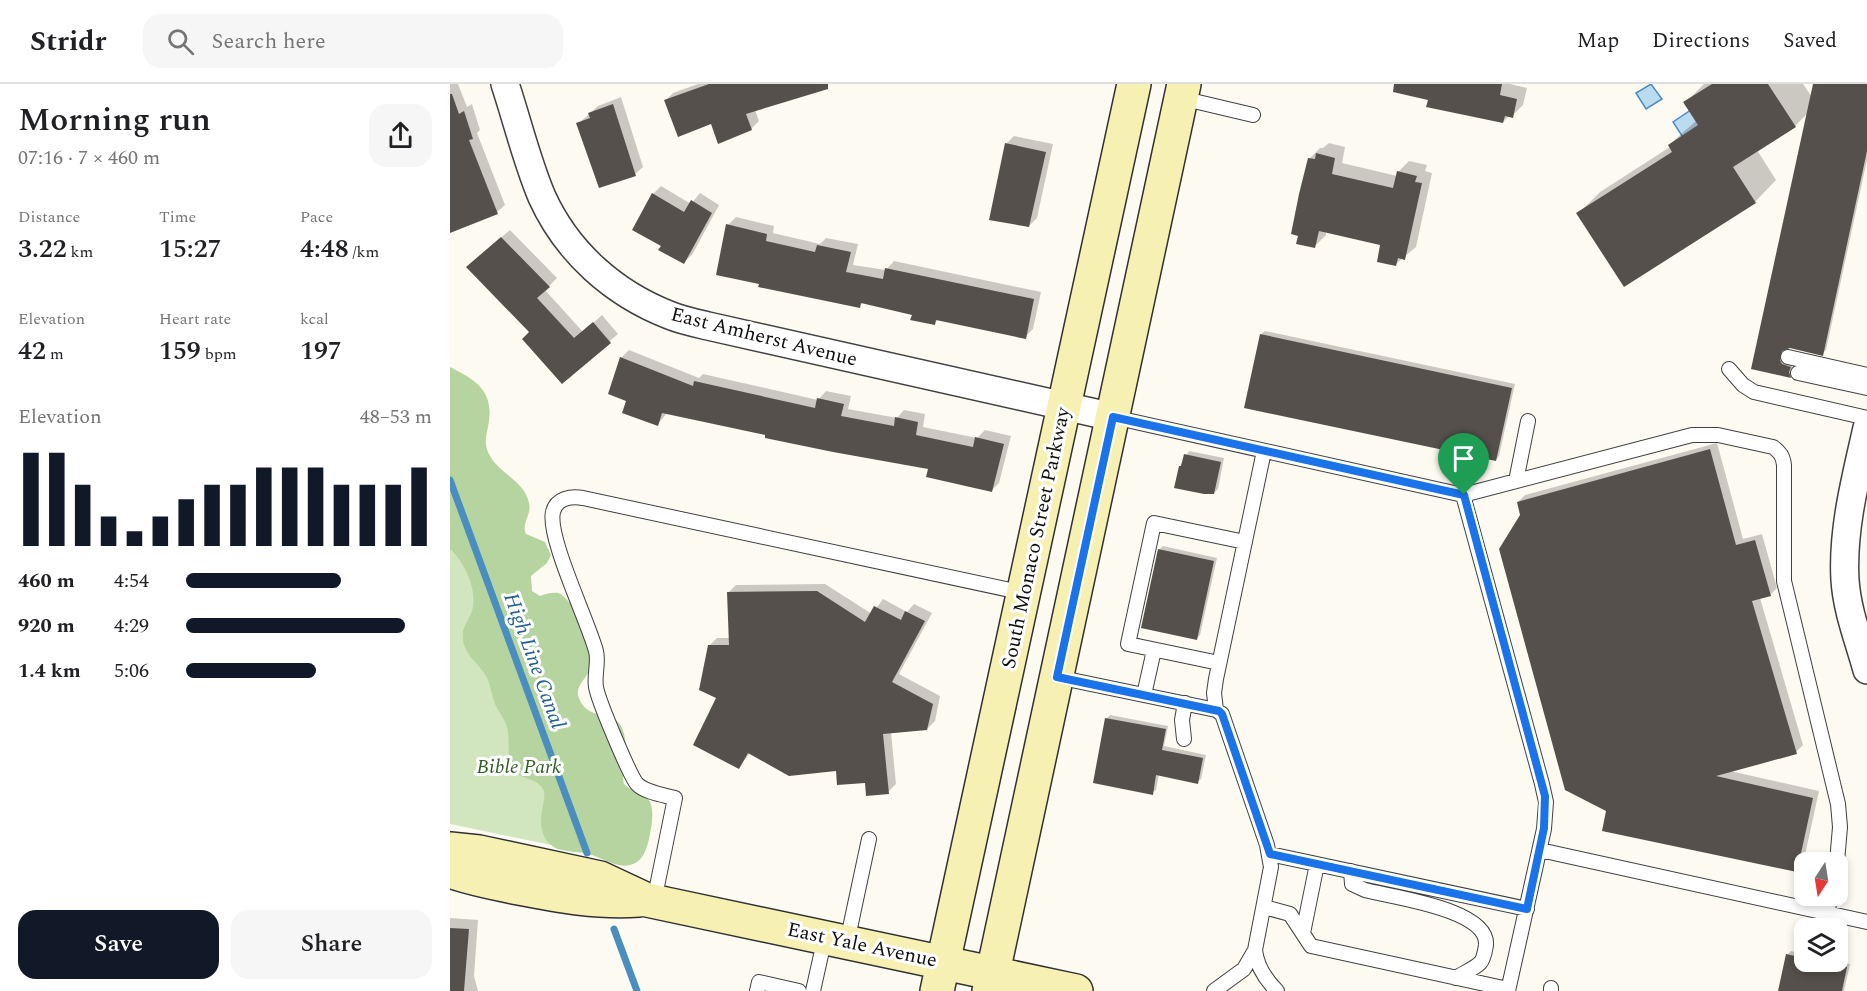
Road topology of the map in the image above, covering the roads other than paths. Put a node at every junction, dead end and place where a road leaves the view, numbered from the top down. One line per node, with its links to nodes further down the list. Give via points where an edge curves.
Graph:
1 (505, 84): 10 (street, East Amherst Avenue, via 556,225 577,254 636,301 670,316 708,326)
2 (1134, 84): 10 (main road, South Monaco Street Parkway)
3 (1182, 91): 4 (lane); 11 (main road)
4 (1253, 115)
5 (1788, 357): 8 (lane)
6 (1729, 369): 12 (lane, via 1756,393)
7 (1797, 373): 9 (lane)
8 (1867, 375)
9 (1867, 388)
10 (1064, 406): 11 (street, East Amherst Avenue); 19 (main road, South Monaco Street Parkway)
11 (1113, 417): 15 (lane); 23 (main road)
12 (1867, 418)
13 (1528, 421): 16 (lane)
14 (1867, 428): 22 (street, via 1848,522 1845,580)
15 (1264, 450): 17 (lane); 18 (lane)
16 (1516, 481): 17 (lane); 31 (lane, via 1702,434 1779,451 1785,472 1784,581 1838,804)
17 (1464, 495): 30 (lane, via 1542,784 1546,812)
18 (1245, 542): 20 (lane, via 1154,523 1128,645); 21 (lane)
19 (1024, 593): 36 (lane, via 583,498 561,501 554,509 553,525 597,654 598,698 636,783 675,798); 45 (main road, South Monaco Street Parkway)
20 (1154, 650): 21 (lane); 24 (lane)
21 (1220, 663): 26 (lane)
22 (1867, 670)
23 (1057, 677): 24 (lane); 47 (main road)
24 (1144, 695): 25 (lane)
25 (1185, 704): 26 (lane); 27 (lane)
26 (1216, 710): 32 (lane, via 1222,714)
27 (1184, 739)
28 (869, 839): 43 (lane)
29 (450, 849): 36 (main road, East Yale Avenue, via 600,878)
30 (1540, 850): 39 (lane); 40 (lane)
31 (1838, 852)
32 (1270, 854): 33 (lane); 38 (lane)
33 (1317, 864): 35 (lane); 42 (lane)
34 (450, 871): 36 (main road, East Yale Avenue, via 589,901)
35 (1351, 871): 39 (lane); 46 (lane, via 1352,884 1365,890 1456,912 1477,925 1486,940 1485,951 1480,962)
36 (650, 900): 43 (main road, East Yale Avenue)
37 (1829, 906): 40 (lane)
38 (1264, 907): 42 (lane, via 1290,914); 44 (lane)
39 (1527, 909): 48 (lane)
40 (1827, 913): 41 (lane)
41 (1867, 922)
42 (1303, 933): 46 (lane, via 1311,946)
43 (836, 940): 45 (main road, East Yale Avenue); 51 (lane)
44 (1255, 950): 53 (lane, via 1244,969); 54 (lane, via 1263,974)
45 (940, 977): 47 (main road, East Yale Avenue)
46 (1456, 978): 48 (lane)
47 (991, 982): 52 (main road, East Yale Avenue)
48 (1508, 990)
49 (757, 991): 50 (lane, via 759,982)
50 (799, 991)
51 (813, 991)
52 (1076, 991)
53 (1214, 991)
54 (1277, 991)

